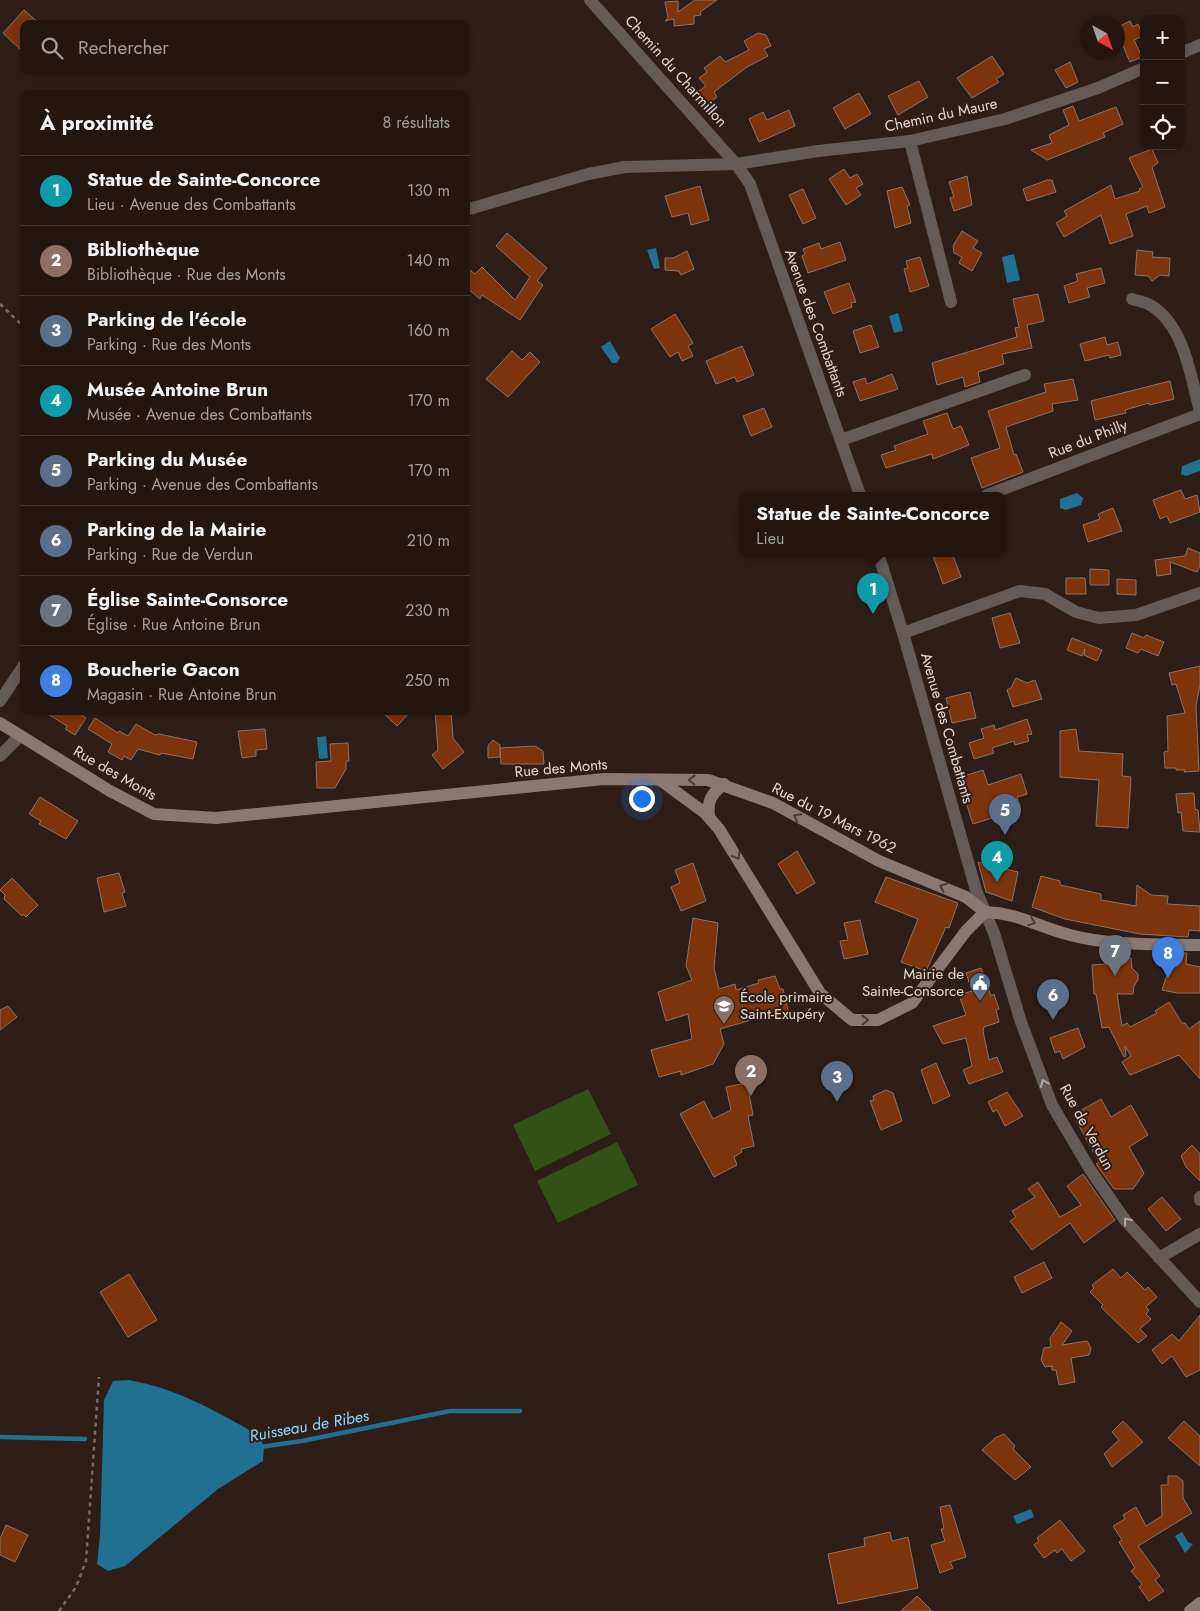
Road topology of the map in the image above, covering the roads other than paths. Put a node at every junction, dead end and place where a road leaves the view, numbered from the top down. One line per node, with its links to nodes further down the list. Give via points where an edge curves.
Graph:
1 (590, 0): 6 (street, Chemin du Charmillon)
2 (1200, 46): 3 (street)
3 (1185, 52)
4 (1140, 70): 5 (street, Chemin du Maure, via 1098,88 1005,119)
5 (910, 141): 6 (street, Chemin du Maure); 9 (street)
6 (736, 164): 7 (street, Chemin du Maure, via 625,167 588,174); 12 (street, Avenue des Combattants, via 750,184)
7 (470, 209)
8 (1132, 299): 11 (street, via 1151,306 1170,324 1182,342)
9 (952, 302)
10 (1025, 376): 12 (street)
11 (1200, 413): 14 (street, Rue du Philly)
12 (841, 440): 13 (street, Avenue des Combattants)
13 (859, 492)
14 (995, 492)
15 (879, 557): 17 (street, Avenue des Combattants)
16 (1200, 593): 17 (street, via 1136,615 1099,618 1076,612 1045,594 1020,591)
17 (903, 633): 26 (street, Avenue des Combattants)
18 (20, 671): 19 (street)
19 (0, 701)
20 (0, 723): 21 (street, Rue des Monts)
21 (20, 736): 22 (street); 23 (street, Rue des Monts, via 154,814 216,818 604,779)
22 (0, 756)
23 (660, 779): 24 (street, Rue du 19 Mars 1962, one-way to 23, via 708,780); 25 (street)
24 (724, 784): 25 (street, via 709,800); 26 (street, Rue du 19 Mars 1962, one-way to 24, via 966,897 879,861 773,804)
25 (709, 817): 26 (street, one-way to 26, via 730,845 820,993 852,1020 878,1020 912,1003 966,931)
26 (985, 912): 27 (street, one-way to 27, via 1006,913 1070,935 1131,943); 29 (street, Rue de Verdun, one-way to 26, via 1125,1220 1052,1105)
27 (1200, 945)
28 (1200, 1234): 29 (street)
29 (1159, 1258): 30 (street, Rue de Verdun)
30 (1200, 1302)
31 (1200, 1603): 32 (street)
32 (1190, 1611)

